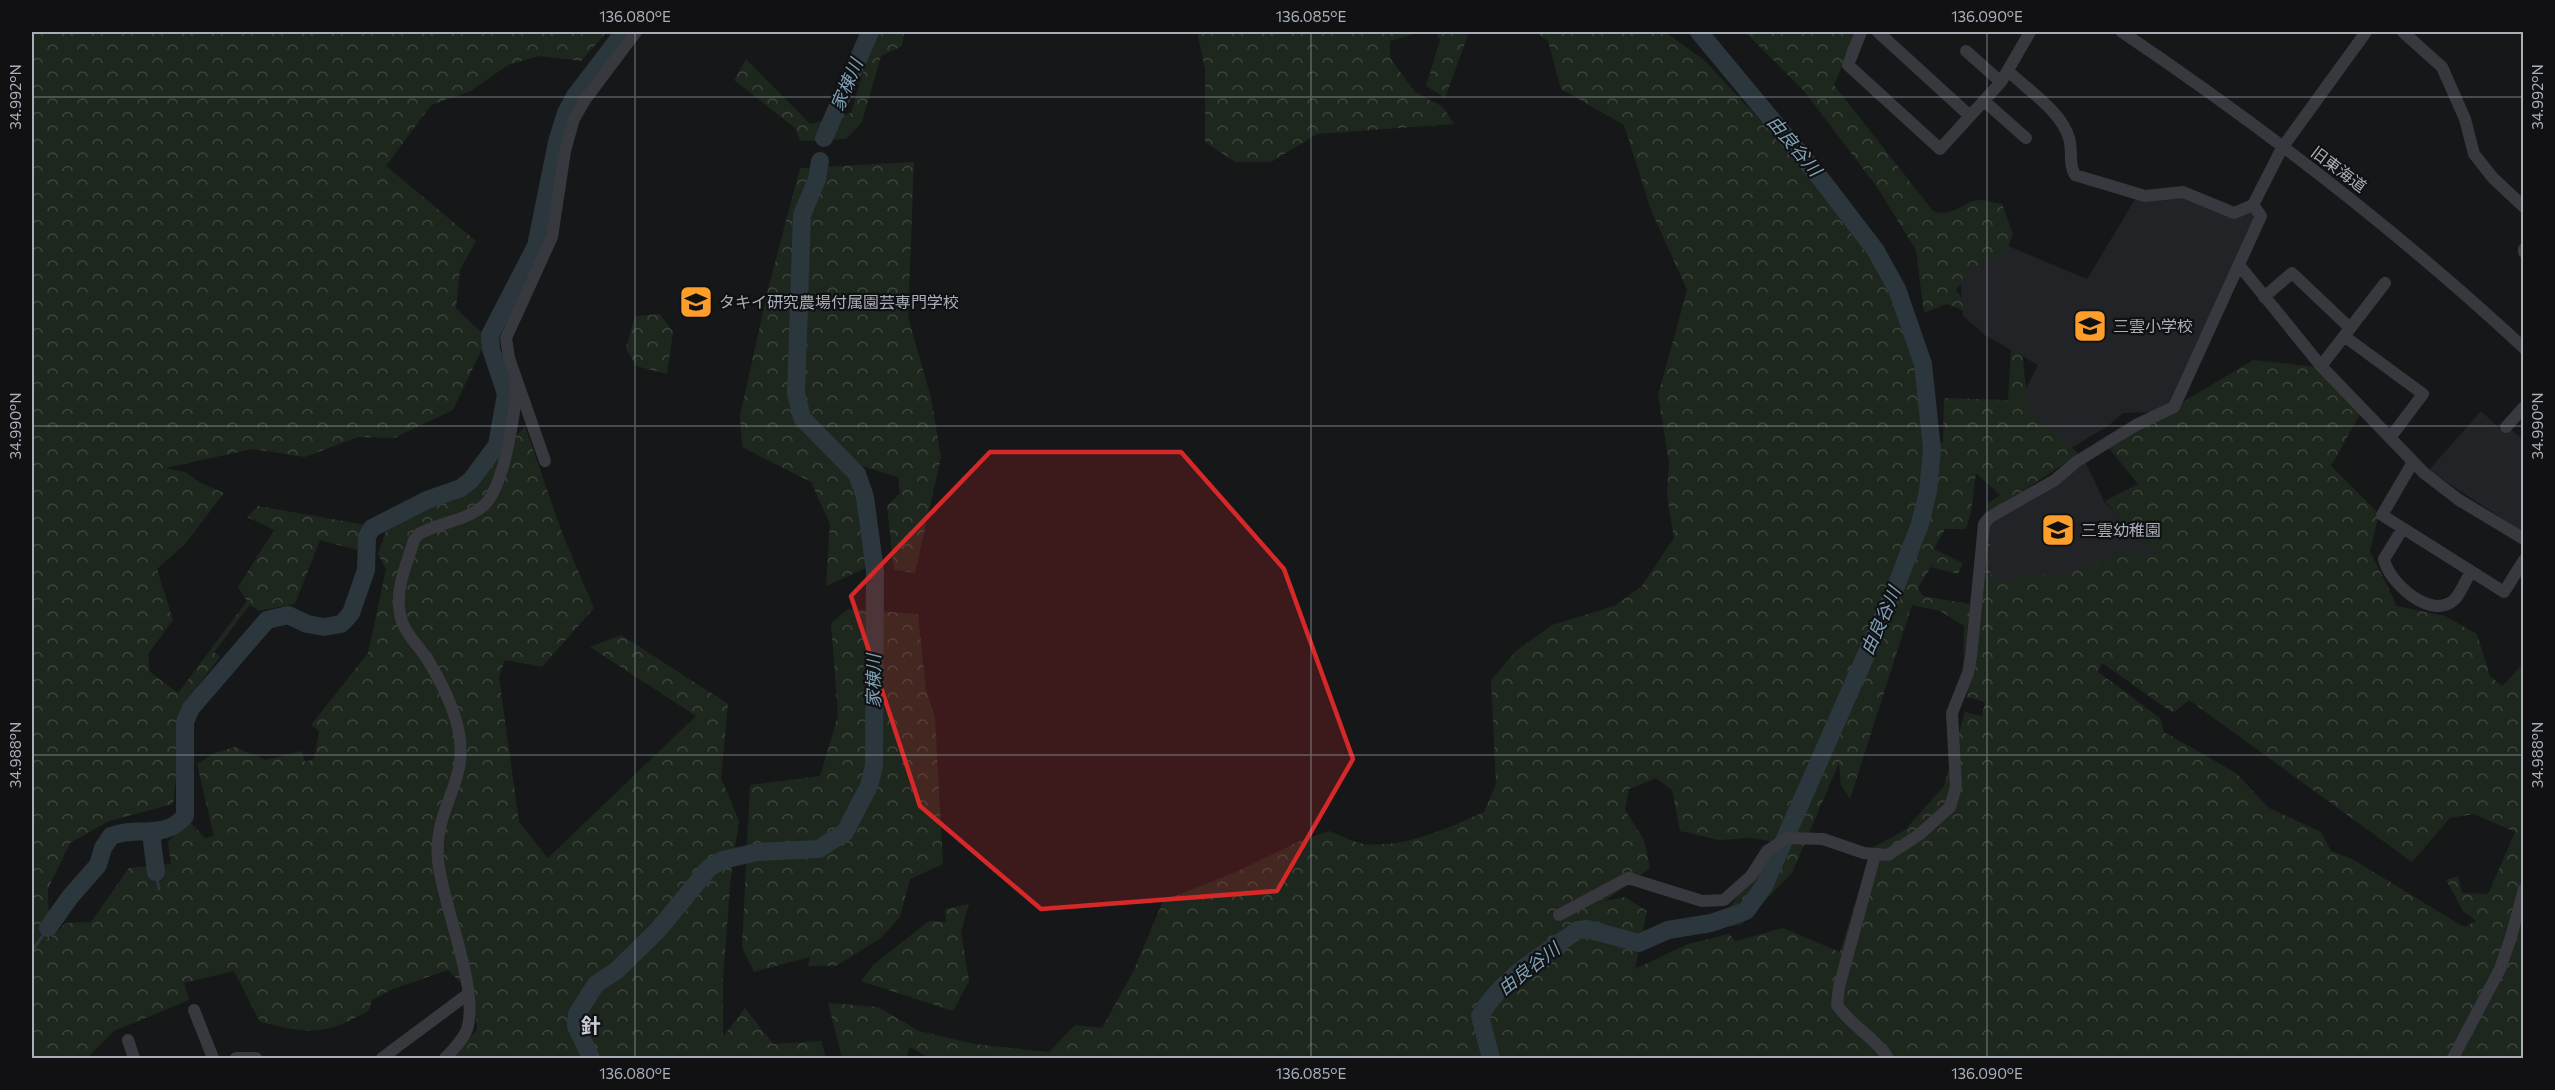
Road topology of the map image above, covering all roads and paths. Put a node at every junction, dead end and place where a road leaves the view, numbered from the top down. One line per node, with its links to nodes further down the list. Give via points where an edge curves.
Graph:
1 (636, 32): 23 (street, via 574,120 565,151 552,237 506,338)
2 (1861, 32): 12 (street, via 1848,65 1940,149)
3 (1878, 32): 12 (street)
4 (2030, 32): 9 (street)
5 (2122, 32): 14 (street, 旧東海道)
6 (2366, 32): 14 (street)
7 (2403, 32): 16 (street, via 2442,67 2465,120 2474,154)
8 (1966, 51): 10 (street)
9 (2008, 71): 10 (street); 15 (street, via 2062,125 2070,138 2071,168 2075,175 2145,196 2183,192 2235,213)
10 (2001, 82): 11 (street)
11 (1983, 101): 12 (street); 13 (street)
12 (1970, 116)
13 (2026, 138)
14 (2282, 148): 15 (street); 21 (street, 旧東海道, via 2365,210)
15 (2253, 205): 17 (street, via 2261,216)
16 (2523, 207)
17 (2239, 265): 19 (street); 33 (street, via 2174,407 2136,425 2076,462 2055,480 1990,516 1984,524 1971,657 1952,713 1955,794 1941,817 1920,834 1888,855)
18 (2385, 283): 20 (street)
19 (2264, 297): 20 (street, via 2292,273); 22 (street)
20 (2347, 332): 22 (street); 26 (street, via 2423,394)
21 (2523, 348)
22 (2320, 366): 26 (street)
23 (516, 381): 27 (street); 36 (street, via 501,472 490,499 473,513 419,534 399,593 400,619 441,685 458,727 460,771 437,836 442,885)
24 (2523, 407): 25 (street)
25 (2506, 427)
26 (2390, 438): 28 (street)
27 (545, 461)
28 (2414, 462): 29 (street, via 2382,515); 30 (street, via 2459,500)
29 (2403, 528): 32 (street); 32 (street, via 2387,553 2385,564 2395,583 2417,599 2439,605 2454,600)
30 (2523, 539)
31 (2523, 560): 32 (street, via 2504,592)
32 (2471, 571)
33 (1875, 855): 35 (street, via 1823,839 1788,838 1767,851 1750,876 1724,900 1702,901 1628,878); 45 (street, via 1837,1005)
34 (2523, 889): 46 (street, via 2500,969)
35 (1559, 915)
36 (468, 994): 43 (street); 44 (street, via 467,1030)
37 (194, 1010): 40 (street)
38 (128, 1040): 39 (street)
39 (134, 1059)
40 (213, 1059)
41 (236, 1059): 42 (street)
42 (256, 1059)
43 (382, 1059)
44 (445, 1059)
45 (1888, 1059)
46 (2453, 1059)

